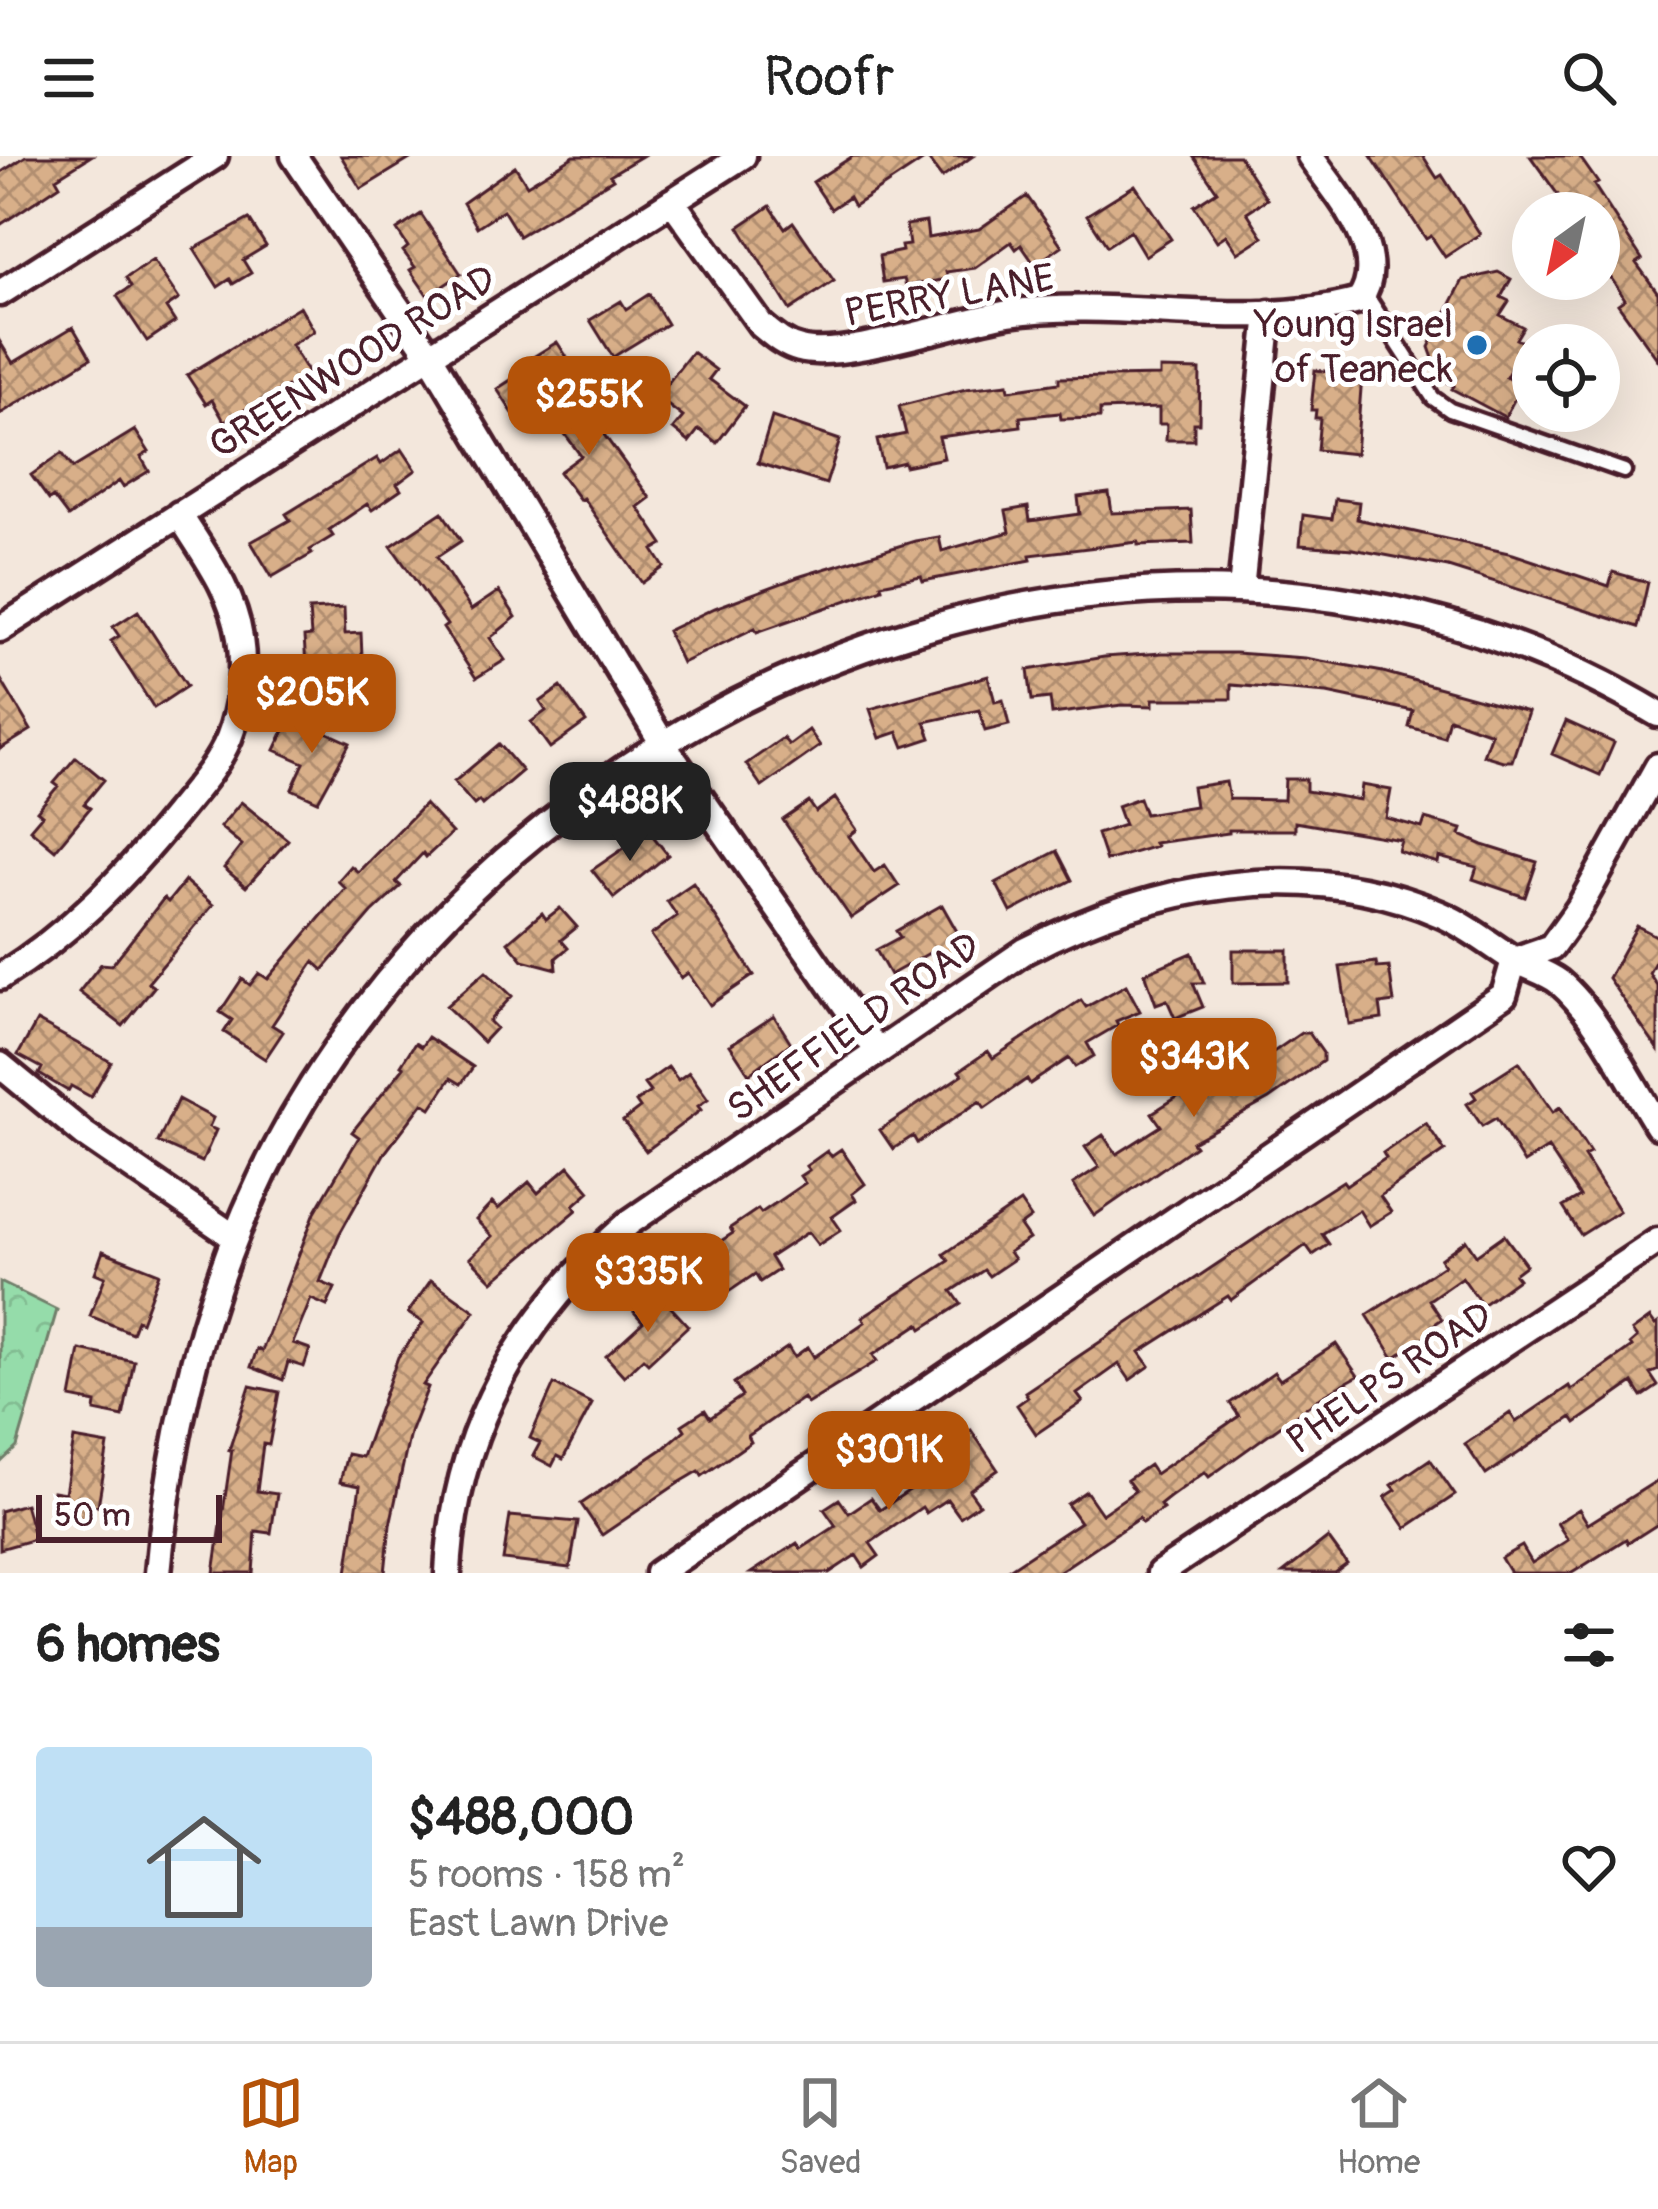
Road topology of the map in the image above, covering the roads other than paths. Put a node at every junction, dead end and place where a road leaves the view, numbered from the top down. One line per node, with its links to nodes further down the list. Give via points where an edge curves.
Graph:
1 (214, 156): 6 (street)
2 (294, 156): 9 (street)
3 (743, 156): 5 (street, GREENWOOD ROAD)
4 (1310, 156): 7 (street, via 1369,256)
5 (672, 201): 8 (street, PERRY LANE, via 760,325 800,349 852,348 1044,308); 9 (street, GREENWOOD ROAD)
6 (0, 293)
7 (1365, 293): 8 (street, PERRY LANE, via 1325,309); 10 (lane, via 1433,398 1450,410)
8 (1269, 313): 12 (street)
9 (429, 354): 11 (street, GREENWOOD ROAD); 15 (street)
10 (1624, 471)
11 (178, 514): 13 (street, GREENWOOD ROAD); 18 (street, via 218,576 240,635 239,706 228,739 125,877)
12 (1241, 590): 14 (street, via 1323,598 1468,631); 15 (street, via 1076,596 914,629 776,683)
13 (0, 629)
14 (1658, 714)
15 (663, 744): 19 (street); 22 (street, via 538,830 375,995 272,1156)
16 (1658, 766): 17 (street, via 1551,947)
17 (1514, 960): 19 (street, SHEFFIELD ROAD, via 1440,914 1356,890 1280,883 1184,891 1127,905 1041,943); 21 (street, SHEFFIELD ROAD, via 1558,981 1585,1012); 26 (street, via 1504,995 1466,1024)
18 (0, 977)
19 (878, 1052): 25 (street, SHEFFIELD ROAD, via 630,1222 549,1302 517,1348 469,1452)
20 (0, 1065): 22 (street)
21 (1658, 1126)
22 (234, 1237): 24 (street, via 176,1431)
23 (1658, 1241): 27 (street, PHELPS ROAD)
24 (158, 1573)
25 (448, 1573)
26 (658, 1573)
27 (1160, 1573)

